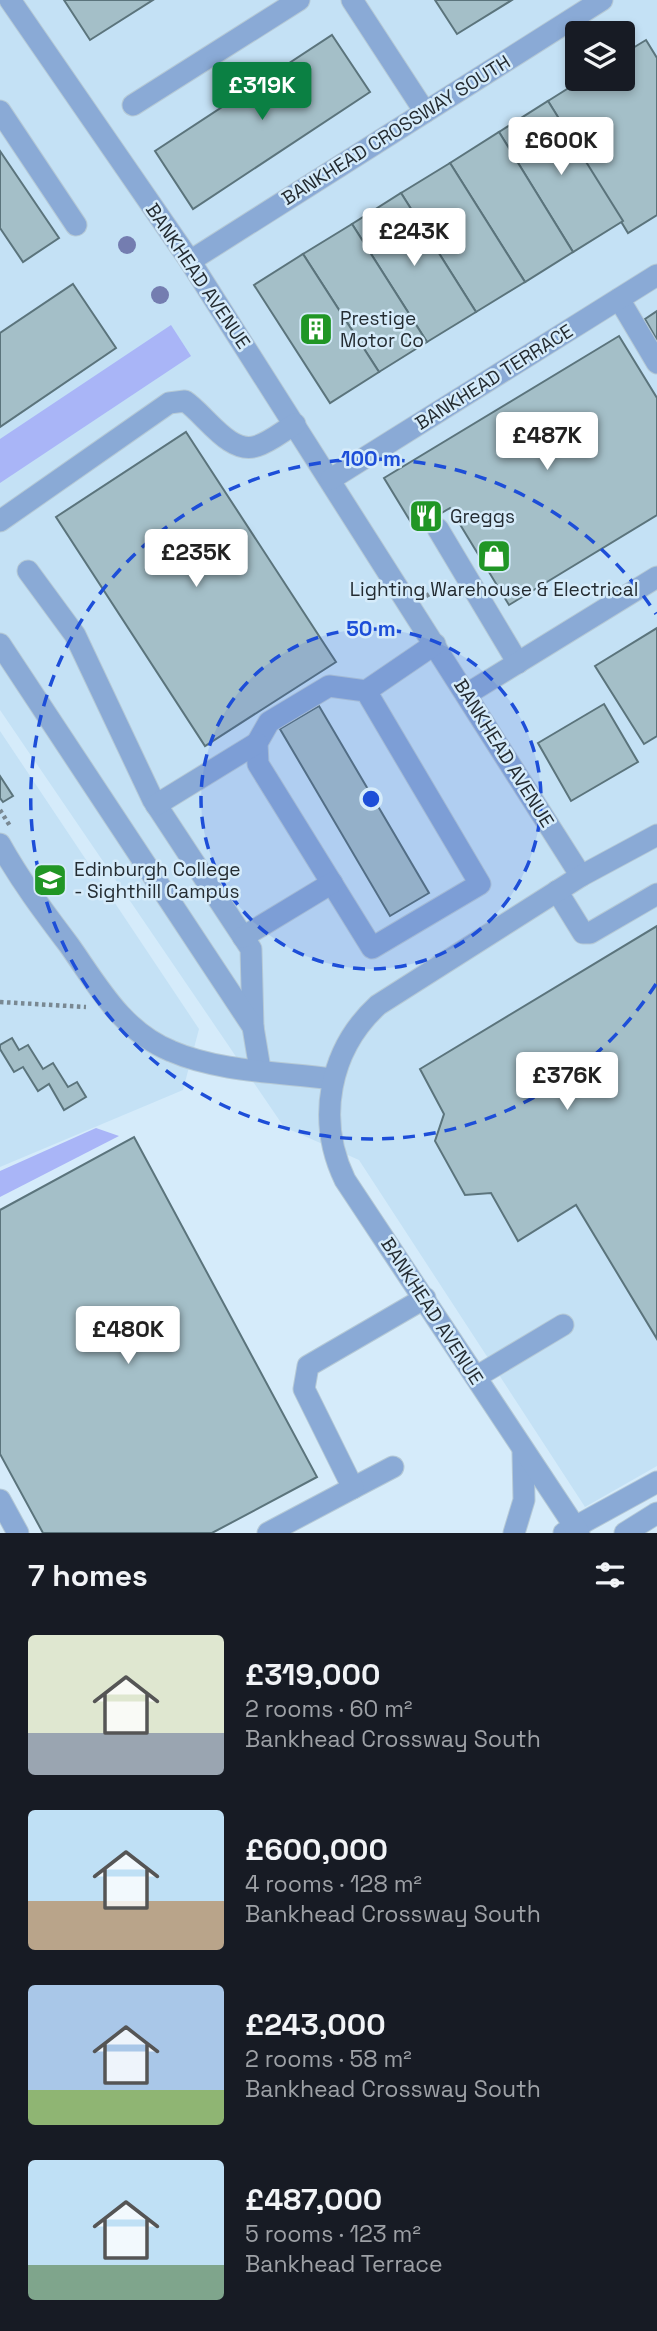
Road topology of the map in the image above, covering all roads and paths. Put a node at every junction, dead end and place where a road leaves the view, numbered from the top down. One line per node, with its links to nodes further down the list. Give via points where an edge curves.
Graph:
1 (10, 0): 9 (street, BANKHEAD AVENUE)
2 (299, 0): 5 (street)
3 (352, 0): 7 (street)
4 (603, 0): 7 (street, BANKHEAD CROSSWAY SOUTH)
5 (133, 105)
6 (0, 111): 8 (street)
7 (425, 111): 9 (street, BANKHEAD CROSSWAY SOUTH)
8 (76, 225)
9 (190, 261): 13 (street, BANKHEAD AVENUE)
10 (657, 275): 11 (street, BANKHEAD TERRACE)
11 (620, 299): 12 (street); 14 (street, BANKHEAD TERRACE)
12 (657, 363)
13 (295, 424): 14 (street, BANKHEAD AVENUE); 15 (street, via 246,449 234,446 185,401 169,403)
14 (331, 478): 22 (street, BANKHEAD AVENUE)
15 (0, 521)
16 (438, 529): 23 (street)
17 (29, 571): 27 (street, via 75,635)
18 (657, 578): 23 (street)
19 (444, 585): 20 (path)
20 (432, 593)
21 (0, 644): 37 (street)
22 (435, 644): 24 (street); 25 (street, BANKHEAD AVENUE)
23 (518, 663): 25 (street)
24 (366, 691): 26 (street, via 329,686 269,722); 31 (street, via 480,884 372,948)
25 (467, 694): 30 (street, BANKHEAD AVENUE)
26 (257, 744): 27 (street); 31 (street, via 258,764)
27 (156, 804): 34 (street)
28 (657, 835): 30 (street)
29 (0, 844): 38 (street, via 25,886 121,1017 170,1051 232,1068)
30 (581, 876): 32 (street, BANKHEAD AVENUE)
31 (332, 883): 34 (street)
32 (556, 891): 33 (street, via 583,933); 39 (street, BANKHEAD AVENUE, via 378,1005 353,1032)
33 (657, 894)
34 (243, 937): 37 (street, via 251,949)
35 (0, 1002): 36 (path)
36 (87, 1007)
37 (253, 1027): 38 (street)
38 (260, 1069): 39 (street)
39 (333, 1079): 40 (street, BANKHEAD AVENUE, via 329,1121 337,1164)
40 (425, 1298): 42 (street, BANKHEAD AVENUE); 46 (street, via 308,1366 304,1389)
41 (563, 1325): 42 (street)
42 (476, 1377): 43 (street, BANKHEAD AVENUE)
43 (523, 1450): 49 (street, BANKHEAD AVENUE); 52 (street, via 524,1500)
44 (393, 1467): 46 (street)
45 (657, 1482): 49 (street)
46 (352, 1488): 51 (street)
47 (0, 1500): 50 (street)
48 (657, 1513): 53 (street)
49 (573, 1531)
50 (18, 1533)
51 (268, 1533)
52 (514, 1533)
53 (625, 1533)

